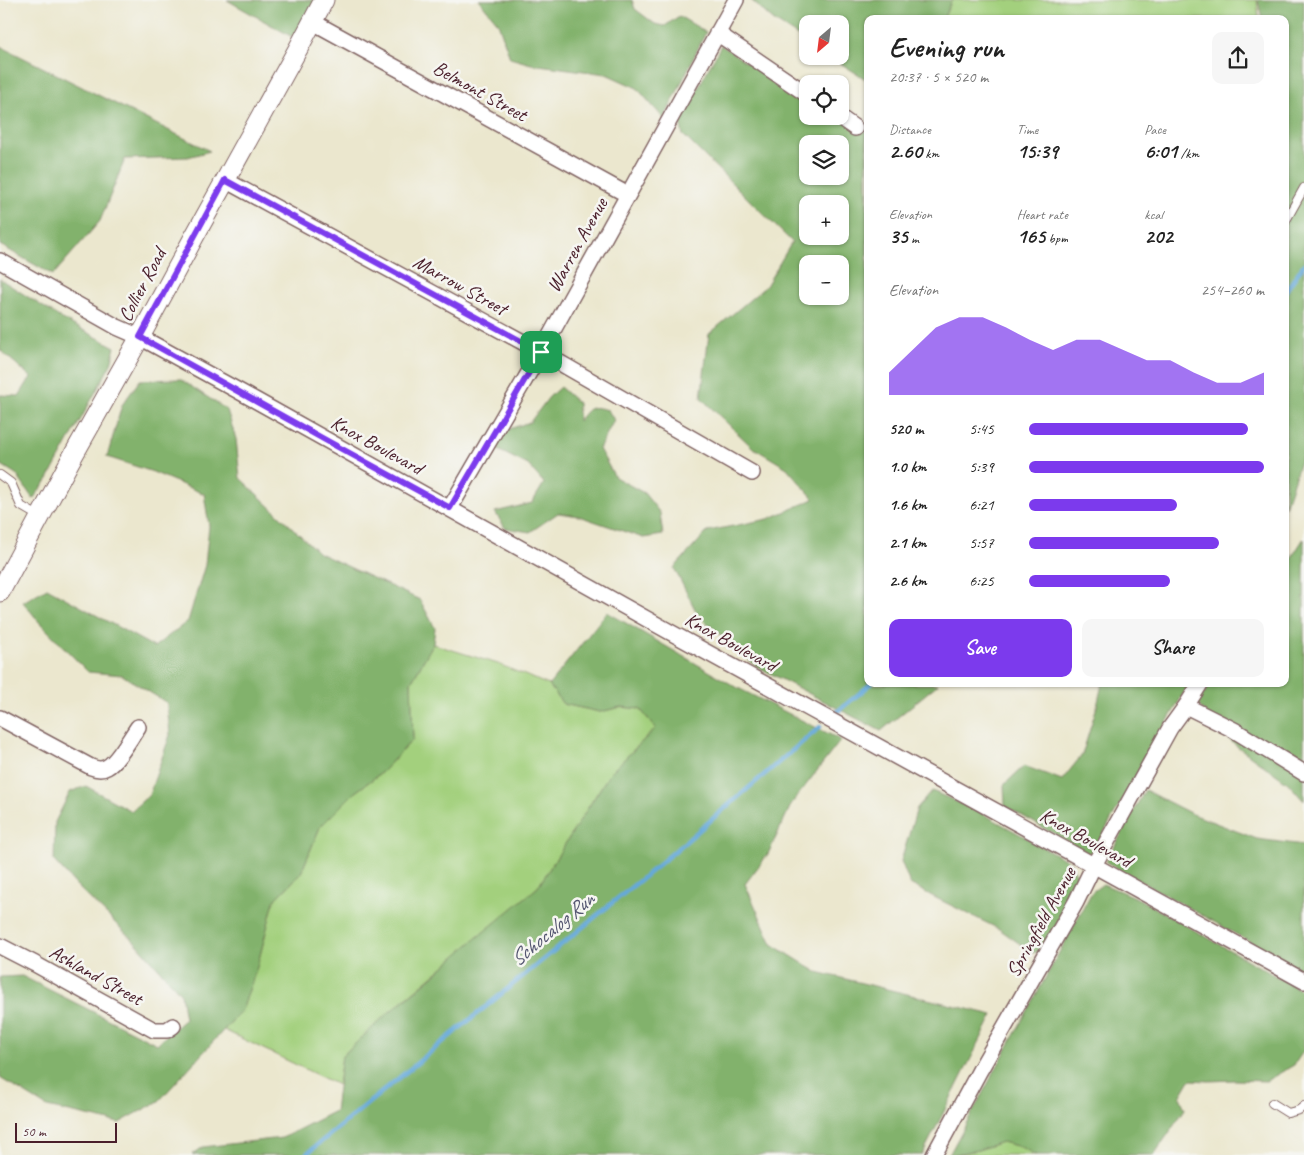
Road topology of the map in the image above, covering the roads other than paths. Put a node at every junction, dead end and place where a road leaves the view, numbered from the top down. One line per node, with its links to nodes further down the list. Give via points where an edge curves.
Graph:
1 (324, 0): 3 (street, Collier Road)
2 (736, 0): 4 (street, Warren Avenue)
3 (313, 22): 8 (street, Collier Road); 10 (street, Belmont Street)
4 (717, 33): 5 (street); 10 (street, Warren Avenue)
5 (799, 89)
6 (849, 124): 7 (street)
7 (855, 128)
8 (225, 180): 13 (street, Collier Road); 14 (street, Marrow Street)
9 (1304, 188): 11 (lane)
10 (628, 195): 14 (street, Warren Avenue)
11 (1289, 215)
12 (0, 262): 13 (street, Knox Boulevard)
13 (140, 337): 17 (street, Knox Boulevard); 18 (street, Collier Road)
14 (541, 352): 15 (street, Marrow Street); 17 (street, Warren Avenue)
15 (752, 473)
16 (0, 475): 18 (lane, via 11,483 21,506)
17 (450, 508): 25 (street, Knox Boulevard)
18 (40, 517): 19 (street, Collier Road)
19 (0, 592)
20 (1198, 687): 21 (street, Springfield Avenue)
21 (1186, 706): 24 (street, via 1234,730); 25 (street, Springfield Avenue, via 1170,728)
22 (0, 718): 23 (street, via 98,769 107,767 116,759)
23 (138, 727)
24 (1304, 773)
25 (1094, 865): 27 (street, Knox Boulevard); 31 (street, Springfield Avenue)
26 (0, 946): 28 (street, Ashland Street, via 154,1030 168,1030)
27 (1304, 981)
28 (173, 1026)
29 (1272, 1103): 30 (lane, via 1288,1113)
30 (1304, 1106)
31 (934, 1155)

